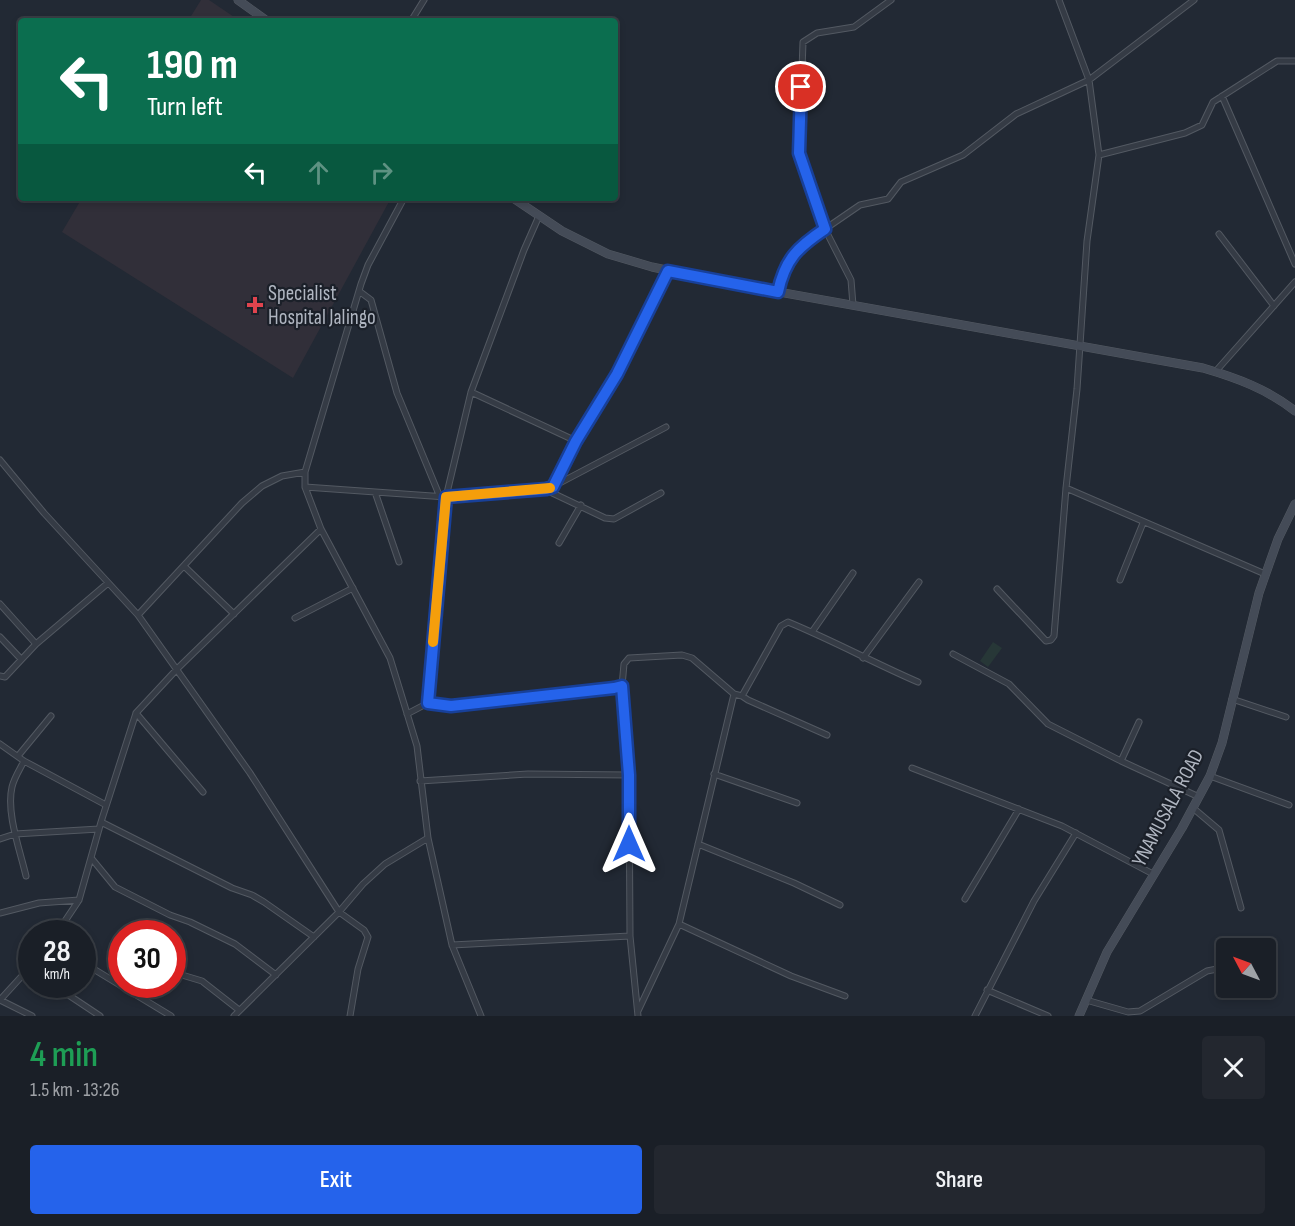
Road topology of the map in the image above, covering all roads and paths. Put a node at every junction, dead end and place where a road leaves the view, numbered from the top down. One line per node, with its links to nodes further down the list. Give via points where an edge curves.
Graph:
1 (238, 0): 6 (main road)
2 (424, 0): 8 (street)
3 (891, 0): 16 (street, via 854,27 817,33 803,42 799,153)
4 (1059, 0): 10 (street)
5 (1194, 0): 10 (street)
6 (247, 4): 7 (main road)
7 (263, 18)
8 (413, 18)
9 (1295, 61): 11 (street, via 1276,61)
10 (1089, 80): 12 (street); 16 (street, via 1016,114 963,156 901,182 888,199 860,205)
11 (1222, 96): 12 (street, via 1213,102 1202,125); 18 (street)
12 (1098, 155): 25 (street)
13 (402, 201): 21 (street, via 368,265)
14 (517, 201): 15 (main road)
15 (539, 216): 19 (main road, via 608,254); 27 (street)
16 (825, 229): 22 (street, via 795,251 782,272); 23 (street, via 851,280)
17 (1219, 234): 24 (street)
18 (1295, 264)
19 (668, 271): 22 (main road); 30 (street, via 617,374)
20 (1295, 282): 24 (street)
21 (359, 291): 32 (street); 38 (street, via 371,300 397,393)
22 (778, 292): 23 (main road)
23 (853, 305): 25 (main road)
24 (1274, 306): 26 (street)
25 (1080, 345): 26 (main road); 35 (street)
26 (1216, 372): 28 (main road, via 1258,387)
27 (471, 392): 30 (street); 38 (street)
28 (1295, 411)
29 (666, 427): 34 (street)
30 (576, 441): 34 (street)
31 (0, 459): 50 (street)
32 (305, 472): 33 (street); 45 (street, via 282,476 262,486)
33 (305, 487): 36 (street); 42 (street)
34 (549, 488): 38 (street); 40 (street)
35 (1066, 488): 41 (street); 52 (street, via 1051,640 1046,641)
36 (375, 492): 38 (street); 44 (street)
37 (662, 492): 40 (street, via 614,519)
38 (443, 497): 70 (street)
39 (1295, 504): 47 (main road, YNAMUSALA ROAD)
40 (581, 505): 43 (street)
41 (1143, 523): 47 (street); 48 (street)
42 (321, 529): 51 (street); 54 (street)
43 (559, 543)
44 (399, 562)
45 (185, 567): 54 (street); 55 (street)
46 (853, 573): 57 (street)
47 (1265, 574): 69 (main road, YNAMUSALA ROAD)
48 (1120, 580)
49 (919, 582): 61 (street)
50 (108, 583): 55 (street); 59 (street)
51 (353, 588): 56 (street); 72 (street, via 390,658)
52 (996, 589)
53 (0, 604): 59 (street)
54 (234, 614): 63 (street)
55 (138, 615): 63 (street)
56 (295, 618)
57 (812, 632): 61 (street); 68 (street, via 788,622 782,626)
58 (0, 637): 62 (street)
59 (36, 644): 62 (street)
60 (953, 654): 80 (street, via 1009,684 1048,724)
61 (863, 658): 65 (street)
62 (21, 659): 64 (street, via 5,677)
63 (177, 670): 71 (street); 107 (street, via 250,773)
64 (0, 676)
65 (918, 682)
66 (622, 686): 67 (street, via 624,664 629,658 682,655 692,658); 70 (street, via 451,706); 83 (street)
67 (734, 694): 68 (street); 82 (street)
68 (742, 696): 76 (street)
69 (1232, 699): 74 (street); 84 (main road, YNAMUSALA ROAD)
70 (428, 703): 72 (street)
71 (136, 713): 86 (street); 89 (street)
72 (408, 714): 85 (street, via 417,746)
73 (51, 716): 78 (street)
74 (1286, 717)
75 (1139, 722): 80 (street)
76 (827, 735)
77 (0, 744): 78 (street)
78 (18, 756): 79 (street)
79 (24, 761): 89 (street); 96 (street, via 12,785 10,801)
80 (1120, 761): 87 (street)
81 (912, 768): 92 (street)
82 (714, 774): 88 (street); 99 (street)
83 (629, 775): 85 (street, via 528,774); 111 (street)
84 (1210, 776): 87 (main road, YNAMUSALA ROAD); 90 (street)
85 (420, 781): 97 (street)
86 (203, 792)
87 (1199, 797): 91 (main road, YNAMUSALA ROAD)
88 (796, 803)
89 (106, 805): 93 (street)
90 (1289, 805)
91 (1193, 808): 101 (main road, YNAMUSALA ROAD); 106 (street, via 1219,830)
92 (1019, 809): 95 (street); 103 (street)
93 (101, 822): 94 (street); 112 (street, via 252,895)
94 (99, 829): 96 (street); 100 (street)
95 (1076, 833): 101 (street); 119 (street)
96 (15, 834): 98 (street); 102 (street)
97 (428, 838): 107 (street, via 385,864); 113 (street)
98 (0, 839)
99 (698, 844): 105 (street); 110 (street)
100 (92, 859): 104 (street); 116 (street, via 115,887 235,944)
101 (1153, 874): 123 (main road, YNAMUSALA ROAD, via 1107,952)
102 (26, 876)
103 (965, 899)
104 (79, 900): 108 (street, via 39,903); 109 (street)
105 (840, 905)
106 (1241, 908)
107 (339, 912): 112 (street); 130 (street, via 368,937)
108 (0, 913)
109 (66, 920)
110 (679, 924): 120 (street); 125 (street)
111 (630, 936): 113 (street); 125 (street)
112 (314, 937): 116 (street)
113 (452, 945): 131 (street)
114 (96, 970): 128 (street)
115 (1216, 970): 123 (street, via 1207,971 1140,1011 1128,1012)
116 (276, 975): 124 (street)
117 (186, 976): 124 (street, via 202,981)
118 (18, 981): 122 (street)
119 (987, 990): 132 (street); 133 (street)
120 (844, 996)
121 (73, 998): 127 (street)
122 (0, 1000): 126 (street)
123 (1086, 1000): 134 (main road, YNAMUSALA ROAD)
124 (239, 1011): 129 (street)
125 (638, 1013)
126 (32, 1016)
127 (100, 1016)
128 (171, 1016)
129 (234, 1016)
130 (350, 1016)
131 (481, 1016)
132 (975, 1016)
133 (1048, 1016)
134 (1079, 1016)

